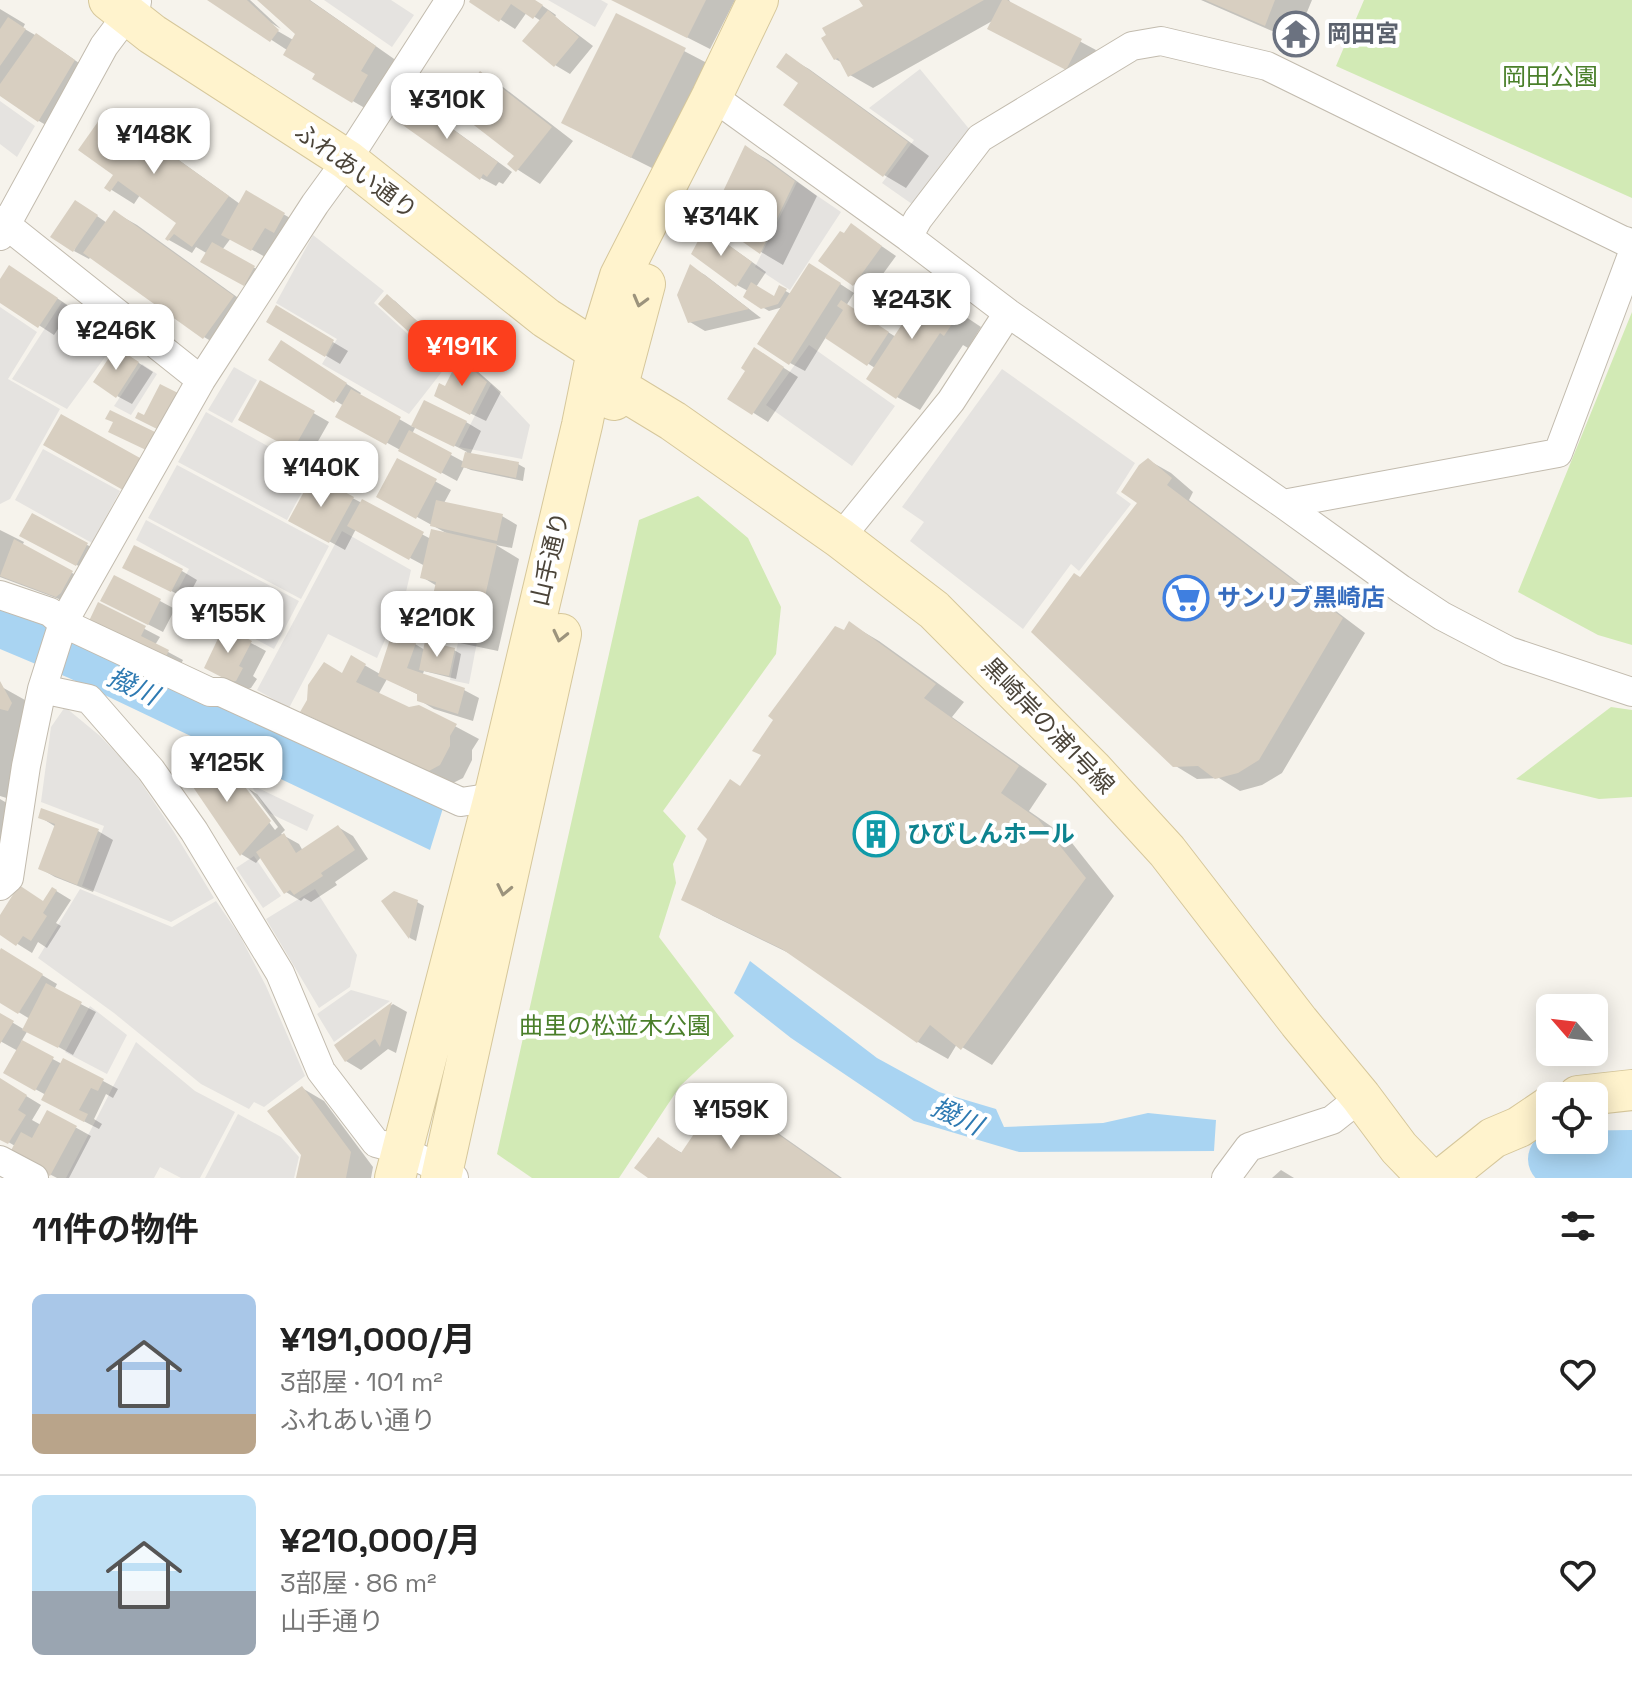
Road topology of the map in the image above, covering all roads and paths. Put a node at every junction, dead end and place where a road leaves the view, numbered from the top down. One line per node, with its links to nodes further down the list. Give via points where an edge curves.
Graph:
1 (450, 0): 5 (street)
2 (758, 0): 4 (street, 山手通り)
3 (125, 5): 5 (street, ふれあい通り, via 152,34); 6 (street)
4 (712, 96): 7 (street); 11 (street, 山手通り, via 620,276); 13 (street, 山手通り, one-way to 13, via 642,291)
5 (347, 160): 11 (street, ふれあい通り, via 546,318); 12 (street)
6 (2, 227): 12 (street)
7 (908, 237): 8 (street, via 980,138 1132,46 1161,41 1267,66); 10 (street)
8 (1632, 243)
9 (1632, 255): 14 (street, via 1558,453)
10 (1008, 313): 14 (street); 15 (street, via 951,401)
11 (597, 351): 13 (street, 黒崎岸の浦1号線); 20 (street, 山手通り)
12 (201, 380): 17 (street)
13 (617, 387): 15 (street, 黒崎岸の浦1号線); 28 (street, 山手通り, one-way to 28, via 525,792)
14 (1283, 504): 19 (street, via 1442,616 1509,651)
15 (840, 538): 24 (street, 黒崎岸の浦1号線, via 934,610 1092,769 1167,851)
16 (0, 595): 17 (street, via 50,612)
17 (63, 623): 18 (street); 20 (street, via 461,802)
18 (42, 689): 21 (street, via 9,878); 27 (street, via 89,699 151,770 280,973 321,1071 376,1143)
19 (1632, 692)
20 (494, 797): 27 (street, 山手通り)
21 (0, 886)
22 (1632, 1090): 23 (street)
23 (1608, 1093)
24 (1361, 1097): 30 (street, via 1332,1120 1249,1147); 31 (street, 黒崎岸の浦1号線)
25 (1536, 1115): 32 (street, via 1493,1138)
26 (0, 1160): 29 (street)
27 (399, 1164): 28 (street)
28 (446, 1175)
29 (34, 1178)
30 (1226, 1178)
31 (1428, 1178)
32 (1443, 1178)

